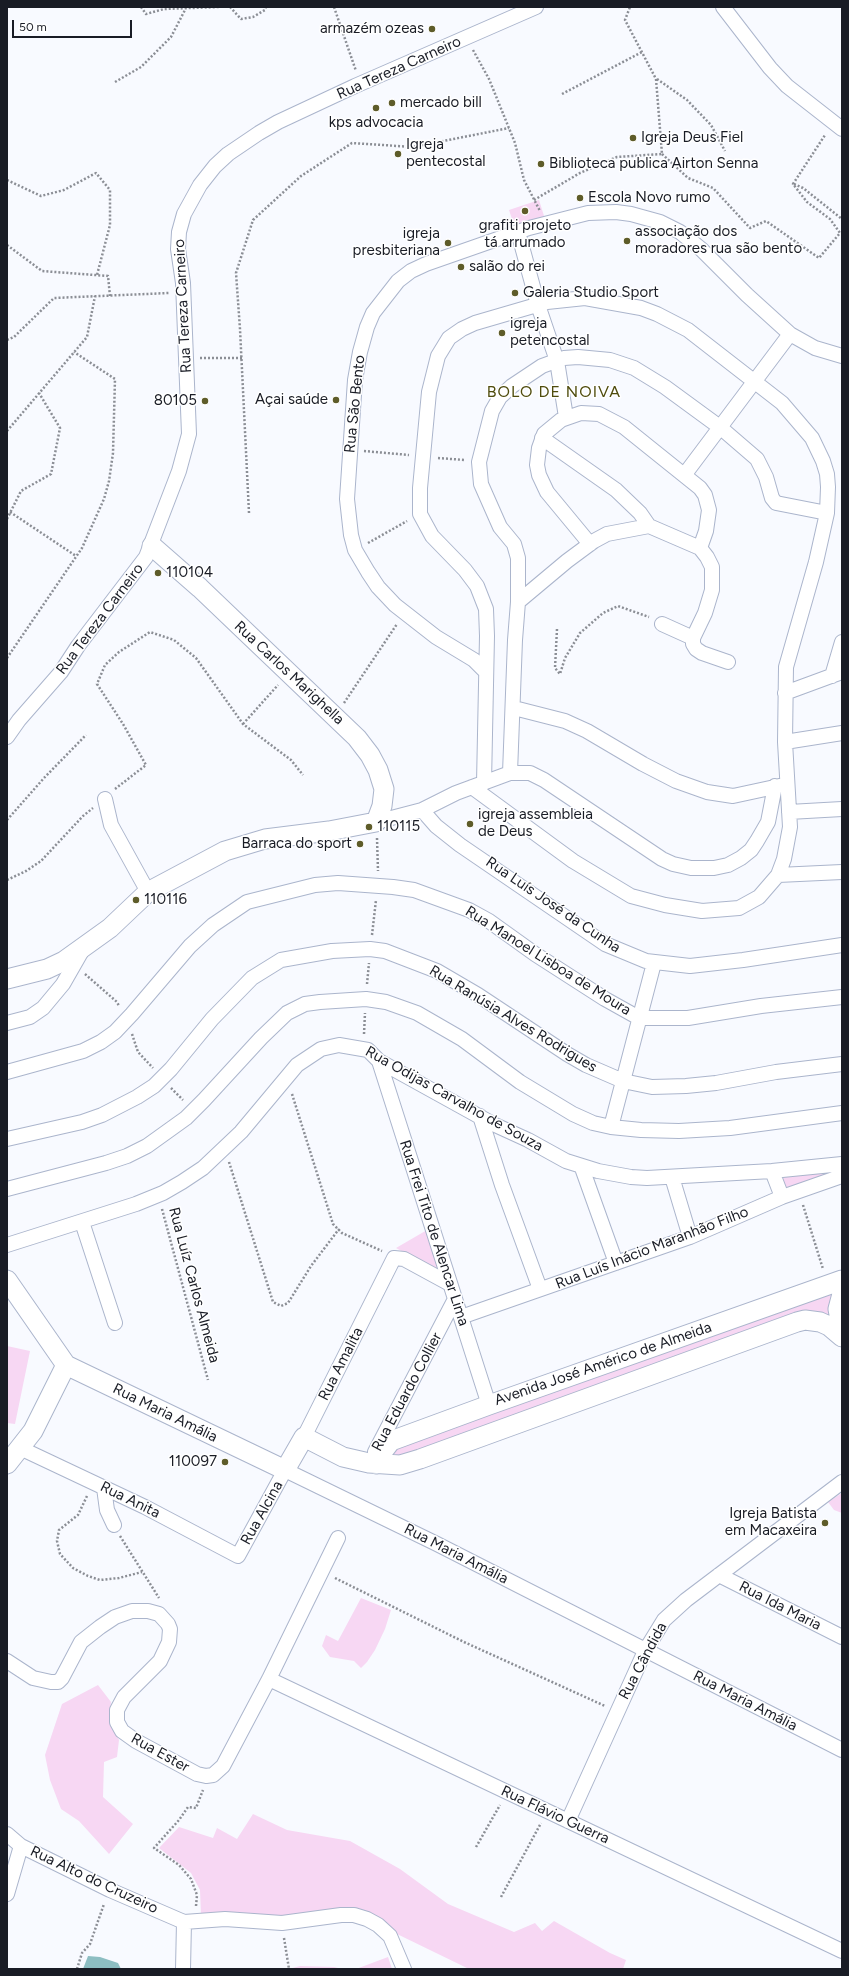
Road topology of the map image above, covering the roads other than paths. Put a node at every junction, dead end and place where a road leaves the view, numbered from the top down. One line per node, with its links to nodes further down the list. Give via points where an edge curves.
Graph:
1 (536, 7): 17 (street, Rua Tereza Carneiro, via 361,84 259,133 215,166 200,185 182,220 178,249 186,359 188,442)
2 (722, 7): 3 (street, via 786,86)
3 (837, 126)
4 (518, 232): 5 (street); 6 (street, Rua São Bento, via 588,213 616,212 652,219 671,227 701,249); 24 (street, Rua São Bento, via 444,256 411,271 398,281 373,313 367,327 355,380 352,418 347,512 355,550 378,587 404,613 436,637 462,652)
5 (538, 305): 8 (street); 9 (street, via 585,298 641,308 688,330); 24 (street, via 475,323 456,333 443,347 429,392 420,514 432,536 465,570 483,597 487,621)
6 (790, 334): 7 (street, Rua São Bento, via 815,348); 9 (street)
7 (842, 356)
8 (557, 361): 10 (street); 11 (street, via 578,357 592,358 610,360 634,368); 19 (street, via 542,366 500,397 488,422 479,462 480,484 500,526 514,544 518,558)
9 (754, 383): 11 (street); 14 (street, via 782,403 812,438 827,474)
10 (566, 417): 12 (street, via 550,428); 13 (street, via 590,413 606,417 630,431)
11 (721, 428): 13 (street); 14 (street, via 757,459 776,504)
12 (542, 438): 15 (street, via 625,498 645,518); 16 (street, via 537,465 542,481 552,499)
13 (685, 474): 18 (street, via 700,488 708,503 708,520)
14 (827, 513): 26 (street, via 788,655)
15 (649, 526): 16 (street, via 607,534); 18 (street)
16 (590, 544): 19 (street)
17 (152, 546): 29 (street, Rua Tereza Carneiro, via 61,672); 38 (street, Rua Carlos Marighella, via 200,588 358,738 378,770 384,795)
18 (700, 548): 21 (street, via 712,567 713,580 709,602)
19 (518, 602): 27 (street)
20 (662, 624): 21 (street)
21 (693, 638): 23 (street, via 696,649)
22 (842, 642): 25 (street)
23 (728, 662)
24 (485, 671): 32 (street)
25 (837, 674): 26 (street)
26 (785, 694): 30 (street)
27 (514, 708): 31 (street); 33 (street, via 554,717 587,731 643,764 691,788 734,796)
28 (842, 733): 30 (street)
29 (7, 737)
30 (784, 742): 33 (street)
31 (510, 773): 32 (street); 33 (street, via 530,773 538,776 662,859 673,864 700,869 728,865 751,850 768,822)
32 (478, 785): 36 (street); 40 (street, via 572,861 631,896 702,911 739,908 759,897)
33 (782, 785): 37 (street)
34 (105, 799): 41 (street, via 111,825)
35 (842, 809): 37 (street)
36 (422, 810): 38 (street); 44 (street, Rua Luís José da Cunha, via 436,826 460,845 605,944)
37 (789, 812): 40 (street, via 789,840)
38 (376, 822): 41 (street, via 265,839 244,845 217,855)
39 (842, 872): 40 (street)
40 (778, 875)
41 (148, 892): 43 (street, via 110,928)
42 (842, 945): 44 (street, Rua Luís José da Cunha, via 690,966)
43 (83, 948): 45 (street, via 47,969); 48 (street, via 52,999 36,1014)
44 (654, 963): 47 (street)
45 (7, 979)
46 (842, 997): 47 (street, Rua Manoel Lisboa de Moura, via 761,1006 688,1018)
47 (639, 1018): 51 (street, Rua Manoel Lisboa de Moura, via 605,999 469,910 414,890 338,883 315,885 247,902 213,925 190,946 115,1032 92,1047); 52 (street)
48 (7, 1023)
49 (379, 1061): 54 (street, Rua Odijas Carvalho de Souza); 64 (street, Rua Odijas Carvalho de Souza, via 368,1050 347,1045 321,1049 287,1077 241,1132 203,1168 158,1195); 70 (street, Rua Frei Tito de Alencar Lima)
50 (842, 1064): 52 (street, Rua Ranúsia Alves Rodrigues, via 686,1086 652,1087)
51 (7, 1072)
52 (624, 1081): 55 (street); 56 (street, Rua Ranúsia Alves Rodrigues, via 567,1054 450,978 394,954 370,949 308,954 281,960 261,971 230,999 162,1078 137,1097 82,1122)
53 (842, 1113): 55 (street, via 730,1128 686,1131)
54 (480, 1116): 58 (street, Rua Odijas Carvalho de Souza); 71 (street)
55 (611, 1127): 62 (street, via 593,1123 568,1111 520,1082 462,1040 423,1016 386,1002 366,999 320,1002 293,1009 274,1024 193,1111 162,1136 127,1156 106,1164)
56 (7, 1139)
57 (842, 1164): 59 (street, Rua Odijas Carvalho de Souza)
58 (582, 1168): 61 (street, Rua Odijas Carvalho de Souza, via 631,1177); 67 (street)
59 (772, 1171): 61 (street, Rua Odijas Carvalho de Souza); 63 (street)
60 (842, 1176): 63 (street, Rua Luís Inácio Maranhão Filho)
61 (672, 1177): 65 (street)
62 (7, 1189)
63 (782, 1197): 65 (street, Rua Luís Inácio Maranhão Filho)
64 (82, 1222): 66 (street, Rua Odijas Carvalho de Souza); 75 (street)
65 (690, 1237): 67 (street, Rua Luís Inácio Maranhão Filho)
66 (7, 1245)
67 (616, 1263): 71 (street, Rua Luís Inácio Maranhão Filho)
68 (7, 1280): 78 (street)
69 (842, 1280): 79 (street, Avenida José Américo de Almeida)
70 (450, 1284): 73 (street, Rua Frei Tito de Alencar Lima); 80 (street, Rua Amalita, via 408,1261 395,1257)
71 (540, 1289): 74 (street, Rua Luís Inácio Maranhão Filho)
72 (842, 1294): 76 (street, via 838,1309)
73 (455, 1299): 74 (street, Rua Frei Tito de Alencar Lima); 82 (street, Rua Eduardo Collier)
74 (461, 1317): 79 (street, Rua Frei Tito de Alencar Lima)
75 (115, 1323)
76 (842, 1330)
77 (842, 1337): 82 (street, Avenida José Américo de Almeida, via 820,1322 797,1322 420,1459 400,1464)
78 (66, 1366): 81 (street, via 33,1431); 84 (street, Rua Maria Amália)
79 (489, 1404): 82 (street, Avenida José Américo de Almeida, via 391,1441)
80 (304, 1437): 82 (street, Avenida José Américo de Almeida, via 342,1457); 84 (street, Rua Amalita)
81 (20, 1448): 83 (street); 86 (street, Rua Anita)
82 (373, 1463)
83 (7, 1464)
84 (285, 1470): 89 (street, Rua Alcina); 92 (street, Rua Maria Amália, via 437,1544)
85 (842, 1482): 90 (street, Rua Cândida)
86 (99, 1485): 87 (street); 89 (street, Rua Anita)
87 (114, 1525)
88 (338, 1538): 94 (street, Rua Ester)
89 (238, 1556)
90 (719, 1575): 91 (street, Rua Ida Maria); 92 (street, Rua Cândida, via 664,1620)
91 (842, 1637)
92 (645, 1651): 95 (street, Rua Maria Amália); 96 (street, Rua Cândida, via 616,1710)
93 (7, 1661): 94 (street, Rua Ester, via 33,1678 58,1682 81,1642 100,1627 115,1617 132,1611 159,1614 170,1629 168,1642 160,1661 130,1690 119,1705 116,1713 117,1722 122,1731 136,1741 197,1774 206,1776 217,1773 223,1766)
94 (268, 1679): 96 (street, Rua Flávio Guerra)
95 (842, 1750)
96 (568, 1821): 101 (street, Rua Flávio Guerra)
97 (7, 1834): 98 (street, Rua Alto do Cruzeiro)
98 (21, 1846): 99 (street); 100 (street, Rua Alto do Cruzeiro, via 110,1890)
99 (7, 1894)
100 (184, 1922): 102 (street); 103 (street, via 225,1919 282,1923 354,1915 368,1919 390,1936)
101 (842, 1951)
102 (183, 1969)
103 (404, 1969)

